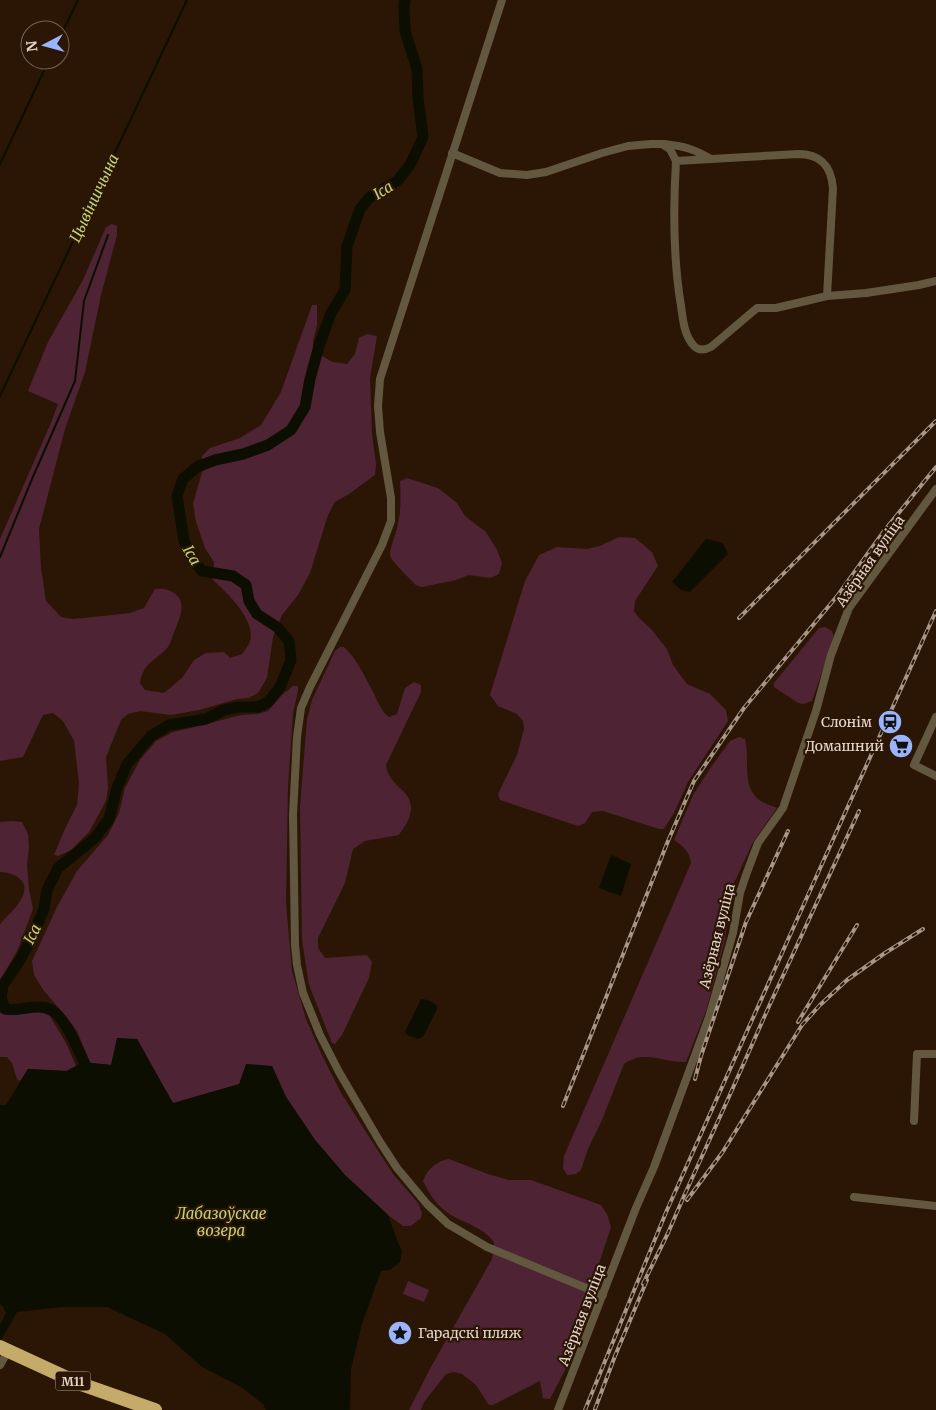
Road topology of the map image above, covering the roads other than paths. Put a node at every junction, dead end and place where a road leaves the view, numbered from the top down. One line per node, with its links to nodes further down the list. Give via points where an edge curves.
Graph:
1 (502, 0): 3 (street)
2 (662, 144): 3 (street, via 628,146 546,172 527,174 500,173); 4 (street, via 682,145); 5 (street, via 670,149)
3 (452, 153): 15 (street, via 380,379 380,432 391,498 391,521 300,708 293,815 297,965 303,993 339,1072 380,1142 427,1204 448,1224 486,1247)
4 (711, 159): 5 (street); 7 (street, via 807,154 823,162 830,171 833,188)
5 (676, 161): 7 (street, via 674,256 684,327 695,347 706,350 711,347 757,308 776,308)
6 (936, 281): 7 (street)
7 (827, 296)
8 (936, 489): 15 (street, Азёрная вуліца, via 849,608 783,808 758,843 746,875 709,1017)
9 (936, 717): 10 (street, via 914,766)
10 (936, 776)
11 (936, 1054): 12 (street, via 917,1054)
12 (914, 1121)
13 (854, 1197): 14 (street)
14 (936, 1206)
15 (603, 1295): 19 (street, Азёрная вуліца)
16 (4, 1349): 17 (street); 18 (highway, М11, via 78,1383)
17 (0, 1364)
18 (155, 1410)
19 (558, 1410)

